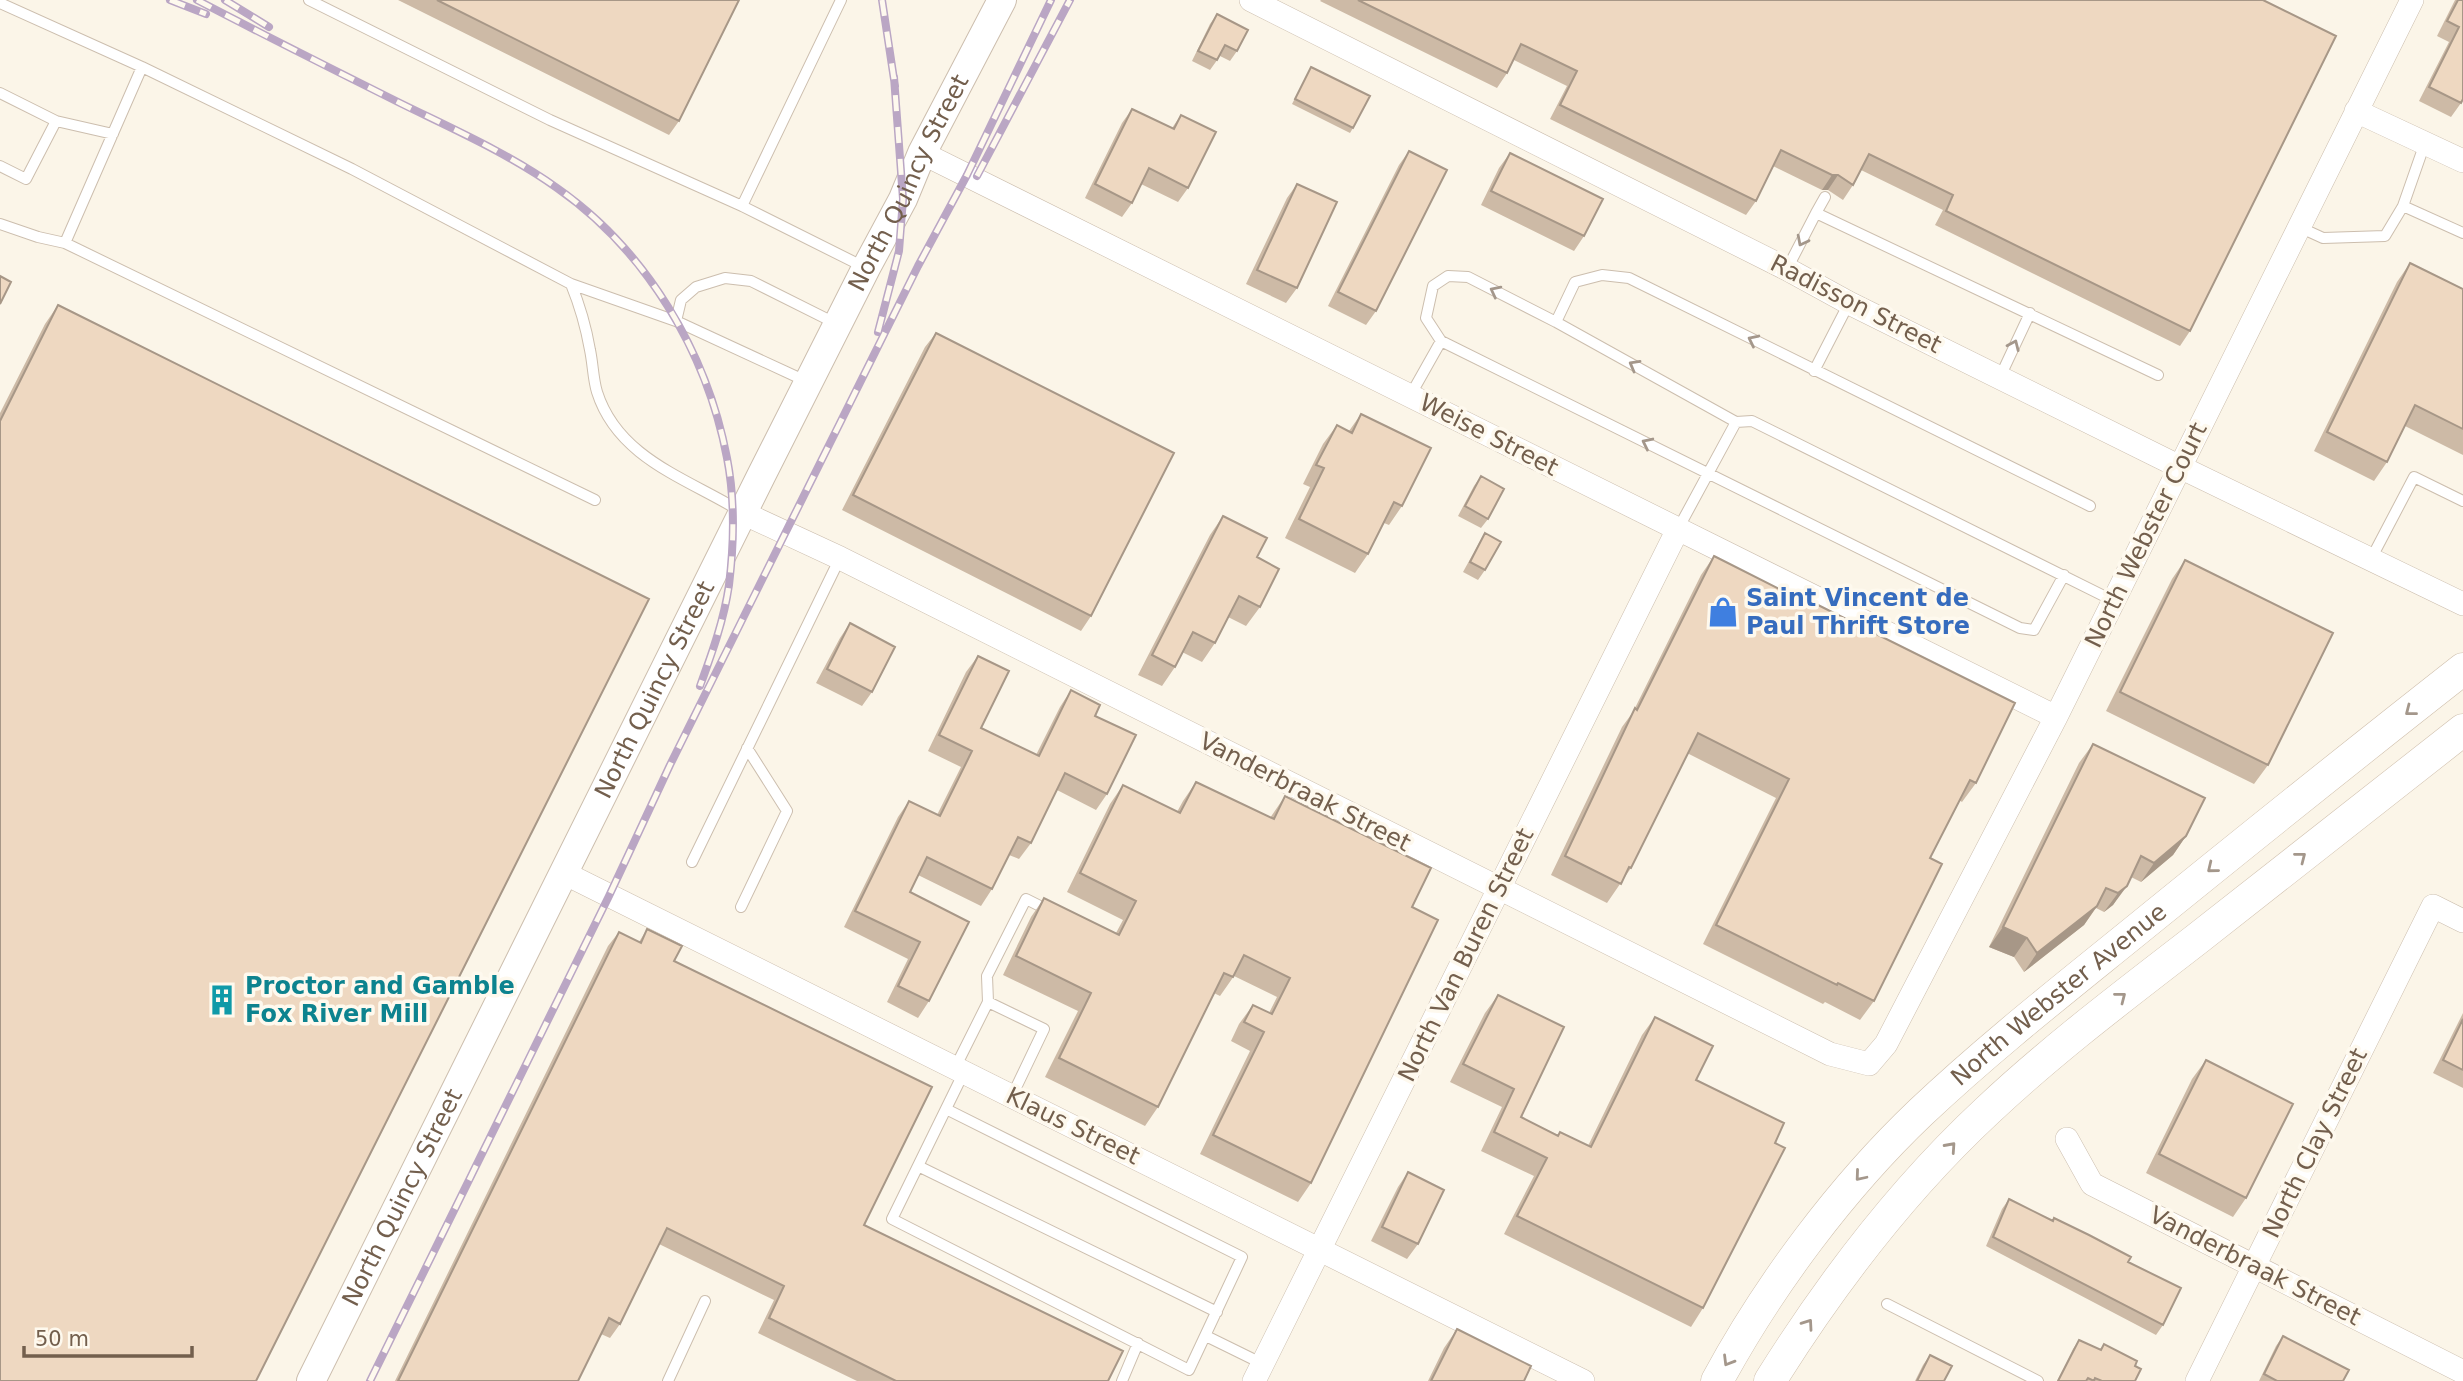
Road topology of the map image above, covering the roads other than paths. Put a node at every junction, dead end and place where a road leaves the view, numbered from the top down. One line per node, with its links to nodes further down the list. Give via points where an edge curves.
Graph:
1 (309, 0): 17 (lane, via 550,120)
2 (841, 0): 17 (lane)
3 (1002, 0): 13 (street, North Quincy Street)
4 (1251, 0): 25 (street, Radisson Street)
5 (2412, 0): 9 (street, North Webster Court)
6 (0, 3): 7 (lane)
7 (142, 68): 11 (lane); 26 (lane, via 352,169)
8 (0, 93): 10 (lane)
9 (2356, 111): 12 (street); 21 (street, North Webster Court)
10 (56, 121): 11 (lane); 15 (lane, via 26,179)
11 (113, 134): 23 (lane)
12 (2425, 143): 14 (street); 18 (lane)
13 (922, 153): 24 (street, North Quincy Street); 37 (street, Weise Street)
14 (2463, 161)
15 (0, 166)
16 (1825, 197): 19 (lane)
17 (741, 206): 24 (lane)
18 (2403, 206): 21 (lane, via 2385,236 2323,238); 22 (lane)
19 (1816, 213): 25 (lane, one-way to 25); 28 (lane)
20 (0, 224): 23 (lane)
21 (2298, 227): 39 (street, North Webster Court)
22 (2463, 233)
23 (65, 243): 41 (lane)
24 (866, 268): 31 (street, North Quincy Street)
25 (1787, 269): 27 (street, Radisson Street)
26 (571, 284): 29 (lane); 44 (lane, via 582,310 596,390 619,435 640,455)
27 (1849, 303): 33 (lane); 35 (street, Radisson Street)
28 (2030, 313): 34 (lane); 35 (lane, one-way to 28)
29 (676, 321): 31 (lane, via 681,300 696,287 725,278 751,281); 36 (lane)
30 (1556, 322): 32 (lane, one-way to 32, via 1468,277 1448,276 1433,286 1426,318); 33 (lane, one-way to 30, via 1629,278 1602,275 1575,282); 38 (lane, one-way to 30)
31 (837, 324): 36 (street, North Quincy Street)
32 (1441, 341): 37 (lane); 40 (lane, one-way to 32)
33 (1814, 371): 43 (lane)
34 (2158, 375)
35 (2000, 377): 39 (street, Radisson Street)
36 (808, 382): 44 (street, North Quincy Street)
37 (1410, 396): 45 (street, Weise Street)
38 (1736, 422): 40 (lane); 48 (lane, via 1752,421)
39 (2180, 467): 47 (street, Radisson Street); 49 (street, North Webster Court)
40 (1709, 474): 45 (lane); 48 (lane, via 2020,628 2034,630)
41 (595, 500)
42 (2463, 501): 47 (lane, via 2414,477)
43 (2090, 506)
44 (743, 513): 46 (street, Vanderbraak Street); 56 (street, North Quincy Street)
45 (1678, 529): 52 (street, Weise Street); 57 (street, North Van Buren Street)
46 (839, 558): 54 (lane); 57 (street, Vanderbraak Street)
47 (2371, 559): 50 (street, Radisson Street)
48 (2064, 575): 49 (lane)
49 (2114, 601): 52 (street, North Webster Court)
50 (2463, 604)
51 (2463, 669): 81 (main road, North Webster Avenue, one-way to 81, via 2054,996 1921,1112 1821,1223)
52 (2056, 717): 62 (street, North Webster Court, via 1886,1044)
53 (2463, 730): 82 (main road, North Webster Avenue, one-way to 53, via 1881,1226 1988,1110 2086,1025)
54 (747, 748): 55 (lane); 58 (lane, via 787,811)
55 (692, 862)
56 (564, 873): 63 (street, Klaus Street); 77 (street, North Quincy Street)
57 (1499, 889): 62 (street, Vanderbraak Street, via 1830,1054); 68 (street, North Van Buren Street)
58 (741, 907)
59 (1063, 917): 61 (lane, via 1026,899 987,976)
60 (2463, 921): 69 (street, North Clay Street, via 2433,906)
61 (988, 1002): 63 (lane); 64 (lane, via 1044,1030)
62 (1869, 1064)
63 (959, 1070): 64 (street, Klaus Street); 65 (lane)
64 (1012, 1096): 68 (street, Klaus Street)
65 (946, 1109): 67 (lane); 72 (lane, via 1242,1257)
66 (2067, 1139): 69 (street, Vanderbraak Street, via 2092,1184)
67 (918, 1166): 72 (lane); 74 (lane, via 892,1219)
68 (1320, 1249): 75 (street, North Van Buren Street); 80 (street, Klaus Street)
69 (2254, 1265): 76 (street, Vanderbraak Street); 84 (street, North Clay Street)
70 (705, 1301): 78 (lane)
71 (1887, 1304): 83 (lane)
72 (1217, 1312): 73 (lane)
73 (1206, 1336): 74 (lane, via 1189,1370); 75 (lane)
74 (1138, 1343): 79 (lane)
75 (1259, 1372)
76 (2463, 1372)
77 (311, 1381)
78 (668, 1381)
79 (1122, 1381)
80 (1583, 1381)
81 (1717, 1381)
82 (1770, 1381)
83 (2038, 1381)
84 (2197, 1381)

